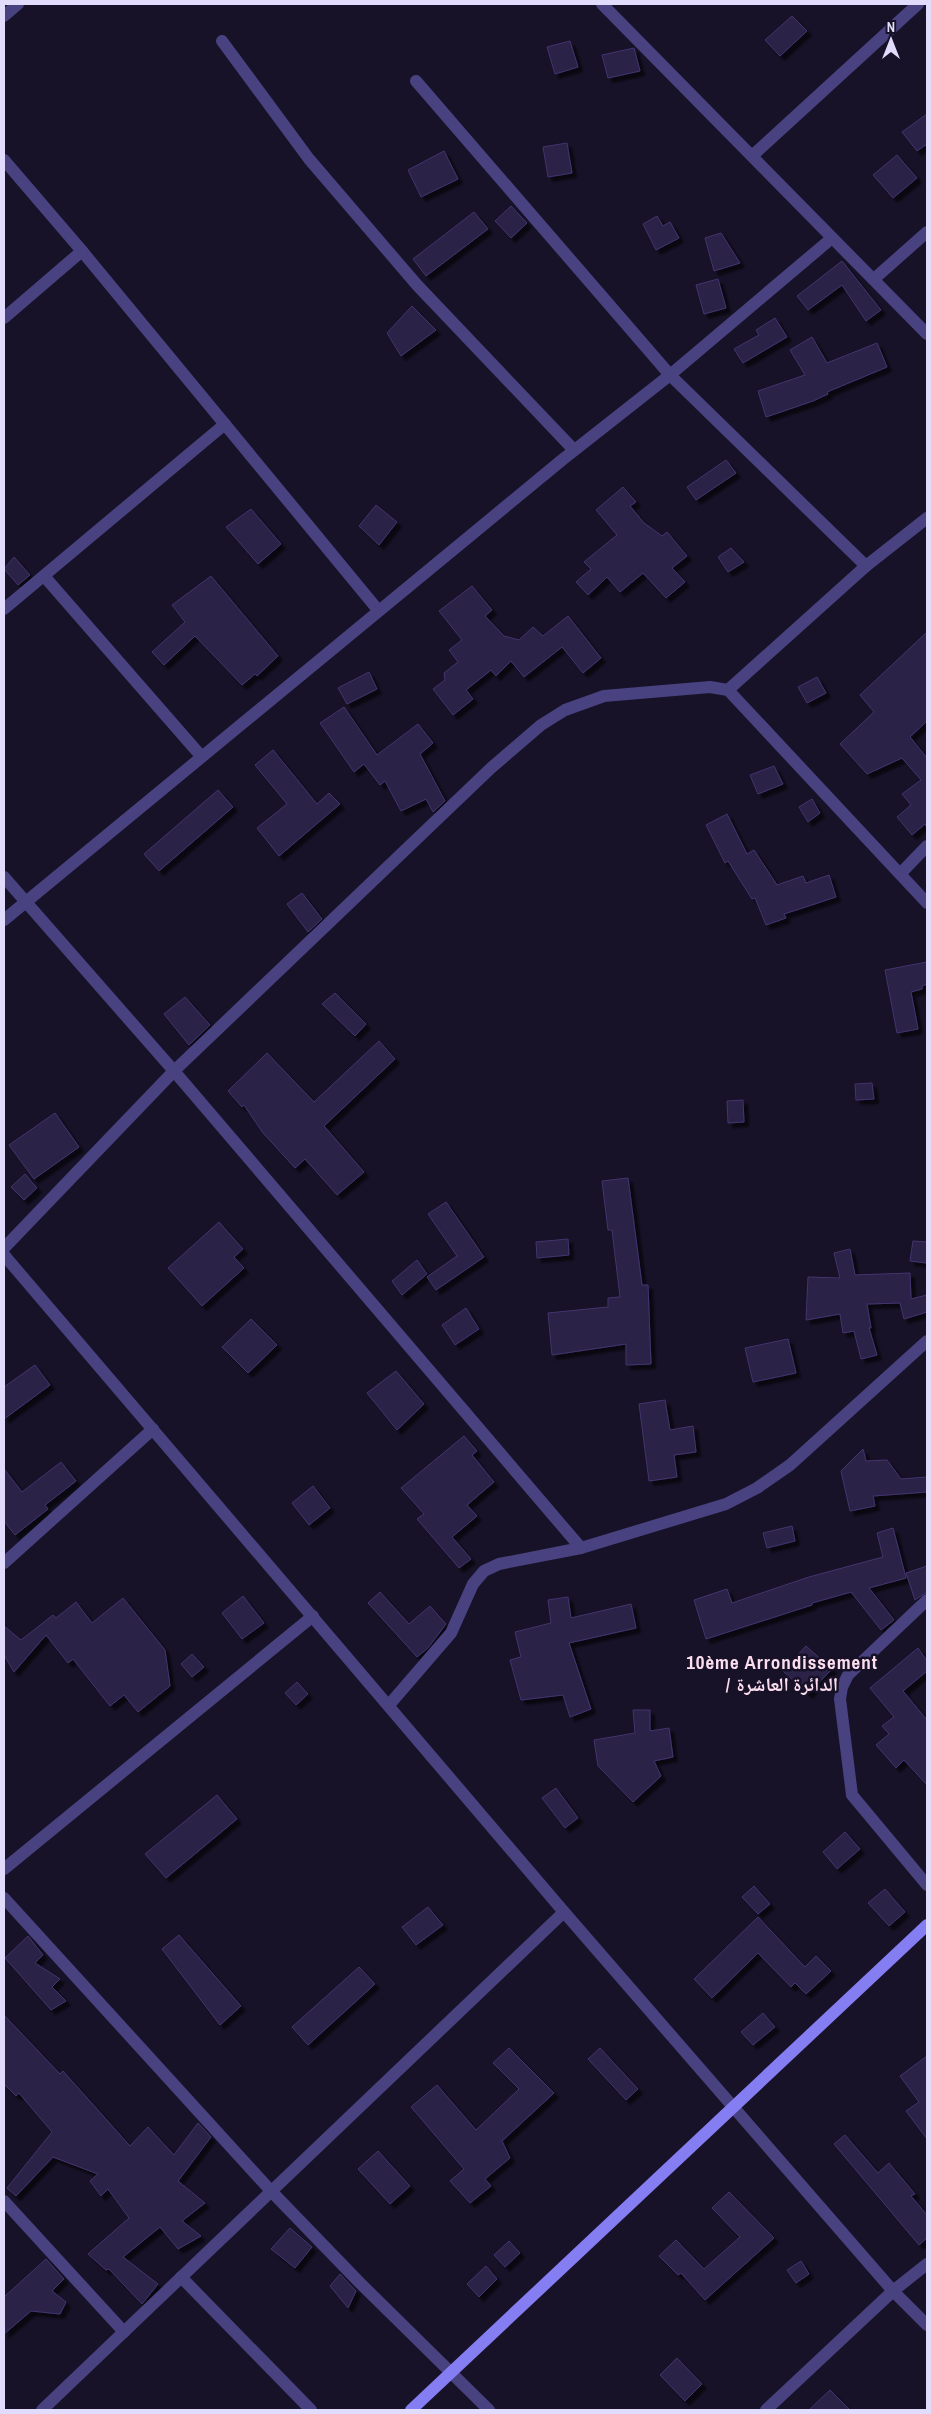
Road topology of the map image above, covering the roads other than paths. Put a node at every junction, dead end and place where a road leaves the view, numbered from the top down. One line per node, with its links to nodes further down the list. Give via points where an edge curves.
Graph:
1 (18, 4): 4 (street)
2 (602, 4): 7 (street)
3 (918, 4): 7 (street)
4 (4, 16)
5 (222, 41): 17 (street, via 309,159 416,285)
6 (416, 81): 15 (street)
7 (752, 156): 10 (street)
8 (4, 160): 11 (street)
9 (927, 232): 12 (street)
10 (832, 238): 12 (street); 15 (street)
11 (82, 251): 13 (street); 16 (street)
12 (874, 278): 14 (street)
13 (4, 318)
14 (927, 334)
15 (670, 375): 17 (street); 19 (street)
16 (225, 424): 20 (street); 22 (street)
17 (574, 450): 22 (street)
18 (927, 518): 19 (street)
19 (866, 566): 23 (street)
20 (44, 576): 21 (street); 24 (street)
21 (4, 609)
22 (378, 610): 24 (street)
23 (728, 690): 26 (street); 31 (street, via 710,687 604,696 565,710 541,725 491,768)
24 (201, 756): 28 (street)
25 (927, 846): 26 (street)
26 (901, 873): 29 (street)
27 (4, 877): 28 (street)
28 (24, 902): 30 (street); 31 (street)
29 (927, 903)
30 (4, 920)
31 (174, 1072): 32 (street); 36 (street)
32 (4, 1248)
33 (4, 1254): 35 (street)
34 (927, 1340): 36 (street, via 790,1465 757,1488 726,1504)
35 (153, 1429): 37 (street); 39 (street)
36 (581, 1548): 40 (street, via 499,1564 484,1571 473,1584 451,1632)
37 (4, 1564)
38 (927, 1600): 42 (street, via 848,1675 840,1699 852,1795)
39 (313, 1616): 40 (street); 41 (street)
40 (389, 1705): 44 (street)
41 (4, 1869)
42 (927, 1885)
43 (4, 1898): 47 (street)
44 (564, 1912): 46 (street); 47 (street)
45 (927, 1925): 46 (street)
46 (733, 2107): 51 (street); 54 (street)
47 (271, 2191): 50 (street); 54 (street)
48 (4, 2201): 53 (street)
49 (927, 2264): 51 (street)
50 (181, 2277): 53 (street); 56 (street)
51 (893, 2291): 52 (street); 59 (street)
52 (927, 2325)
53 (124, 2332): 55 (street)
54 (451, 2372): 57 (street); 58 (street)
55 (42, 2410)
56 (312, 2410)
57 (411, 2410)
58 (489, 2410)
59 (766, 2410)

